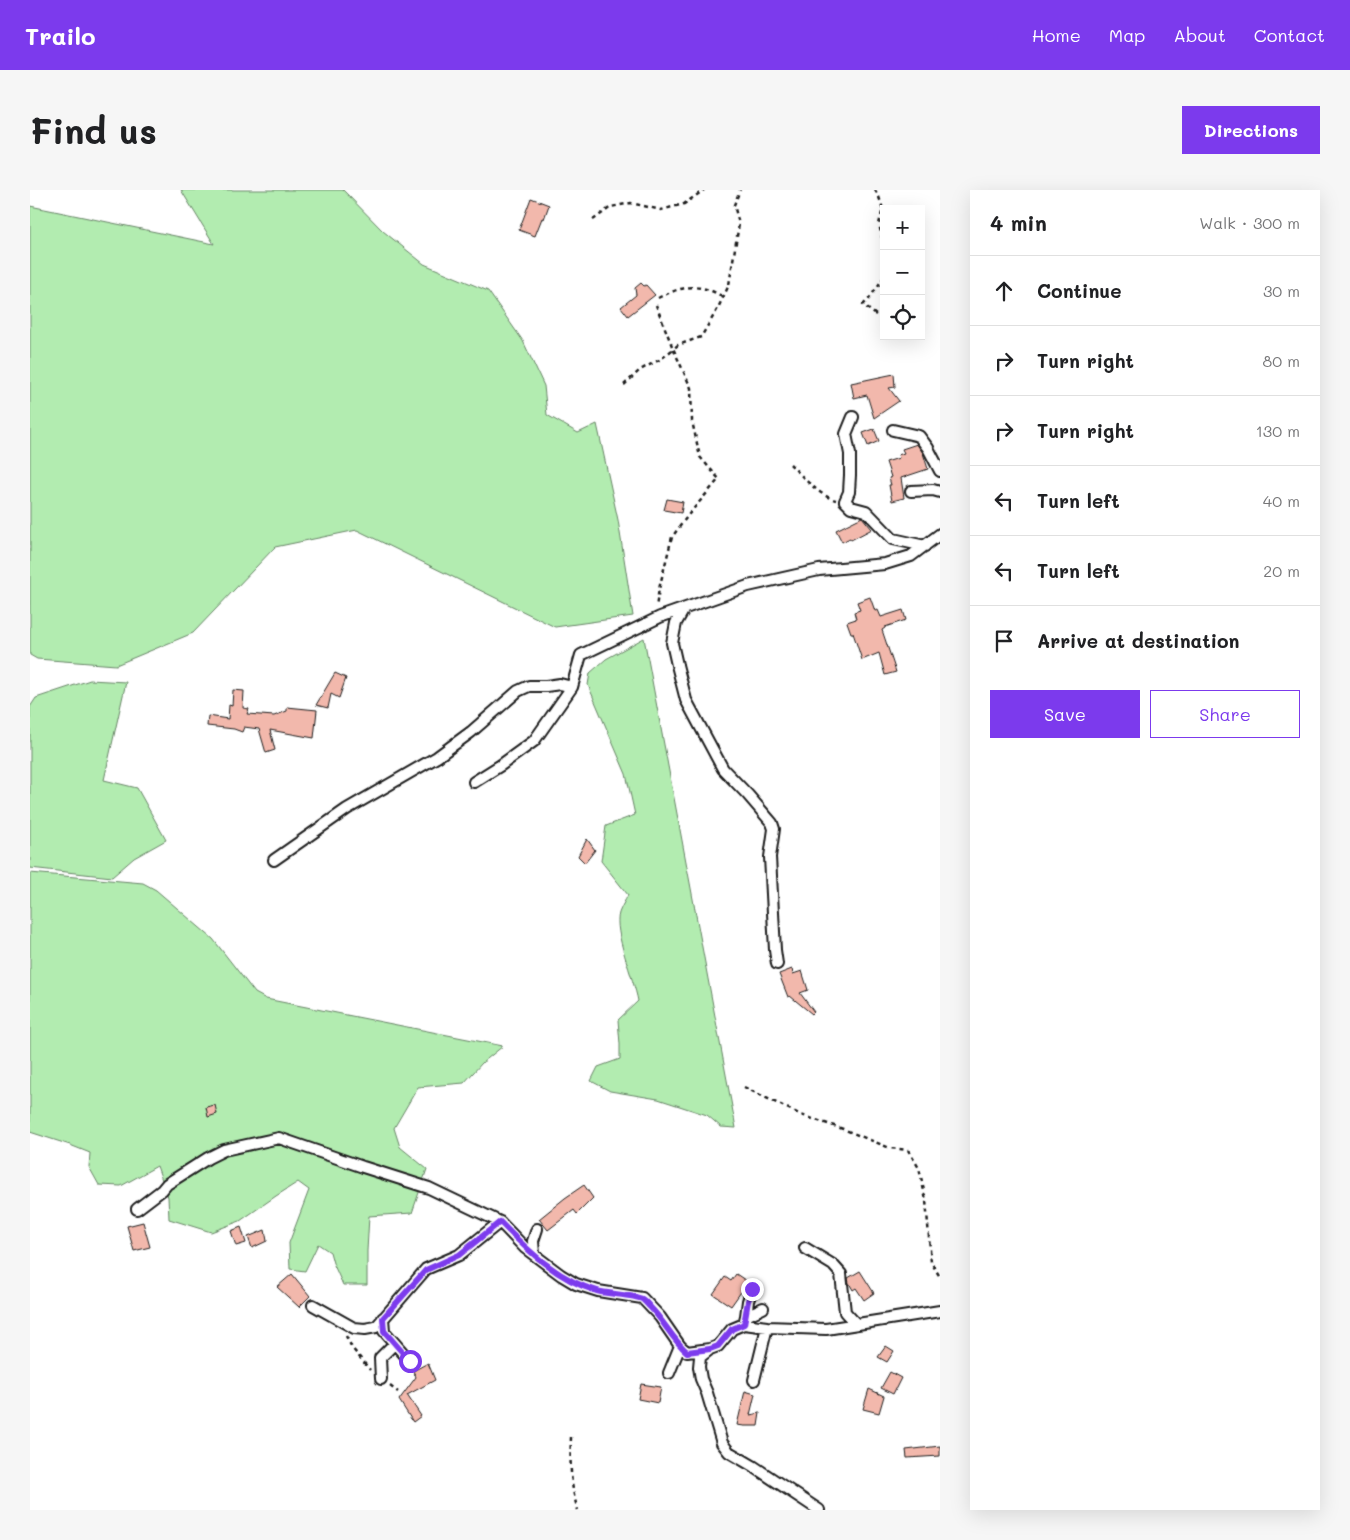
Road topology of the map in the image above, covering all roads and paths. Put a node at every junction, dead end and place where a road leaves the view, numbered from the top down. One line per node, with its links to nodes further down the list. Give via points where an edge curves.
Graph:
1 (704, 190): 5 (path, via 684,204 661,210 631,203 611,207)
2 (740, 190): 7 (path, via 734,205 739,224 729,285)
3 (875, 190): 4 (path)
4 (881, 205)
5 (593, 220)
6 (880, 283): 10 (path, via 862,305)
7 (723, 297): 8 (path, via 705,289 682,288); 11 (path, via 701,337 678,346 640,370)
8 (658, 298)
9 (656, 305): 22 (path, via 691,388 692,421 700,457 719,479 672,537 656,608)
10 (876, 315)
11 (624, 385)
12 (853, 417): 18 (street, via 846,434 850,475)
13 (893, 430): 15 (street, via 919,436)
14 (790, 464): 18 (path, via 829,498)
15 (940, 471)
16 (912, 491): 17 (street)
17 (940, 492)
18 (845, 501): 20 (street, via 851,507 866,511 893,539)
19 (940, 534): 20 (street)
20 (925, 546): 21 (street, via 911,556 884,564 818,570 748,586)
21 (684, 609): 22 (street); 26 (street, via 676,623 672,643 686,700 723,768 772,823 774,830 770,857)
22 (673, 612): 23 (street, via 581,655)
23 (572, 687): 24 (street, via 534,741); 25 (street, via 560,684 529,686 518,691 437,757 347,809)
24 (474, 782)
25 (274, 860)
26 (778, 964)
27 (744, 1087): 33 (path, via 802,1115 890,1148 908,1150 918,1168 926,1200 931,1262)
28 (137, 1209): 29 (street, via 167,1184 224,1150 279,1138 429,1188)
29 (500, 1222): 32 (street); 38 (street, via 459,1255 426,1270)
30 (537, 1229): 32 (street, via 533,1241)
31 (805, 1248): 41 (street, via 833,1265 841,1274 845,1312)
32 (534, 1254): 44 (street, via 576,1284 642,1298)
33 (940, 1277)
34 (752, 1289): 39 (street)
35 (313, 1305): 40 (street)
36 (763, 1308): 39 (street)
37 (940, 1311): 41 (street)
38 (383, 1318): 40 (street, via 376,1327 354,1328); 43 (street, via 384,1331)
39 (745, 1320): 42 (street); 45 (street, via 732,1329 718,1346)
40 (345, 1324): 48 (path, via 346,1337 352,1348)
41 (856, 1324): 42 (street, via 826,1329)
42 (767, 1327): 49 (street)
43 (394, 1344): 46 (street); 48 (street, via 380,1358)
44 (680, 1346): 45 (street, via 687,1352); 47 (street)
45 (710, 1349): 53 (street, via 700,1357 699,1367 722,1444 729,1452)
46 (410, 1361)
47 (668, 1373)
48 (380, 1379): 50 (path)
49 (754, 1380)
50 (398, 1392)
51 (571, 1437): 52 (path, via 570,1465)
52 (578, 1510)
53 (819, 1510)

